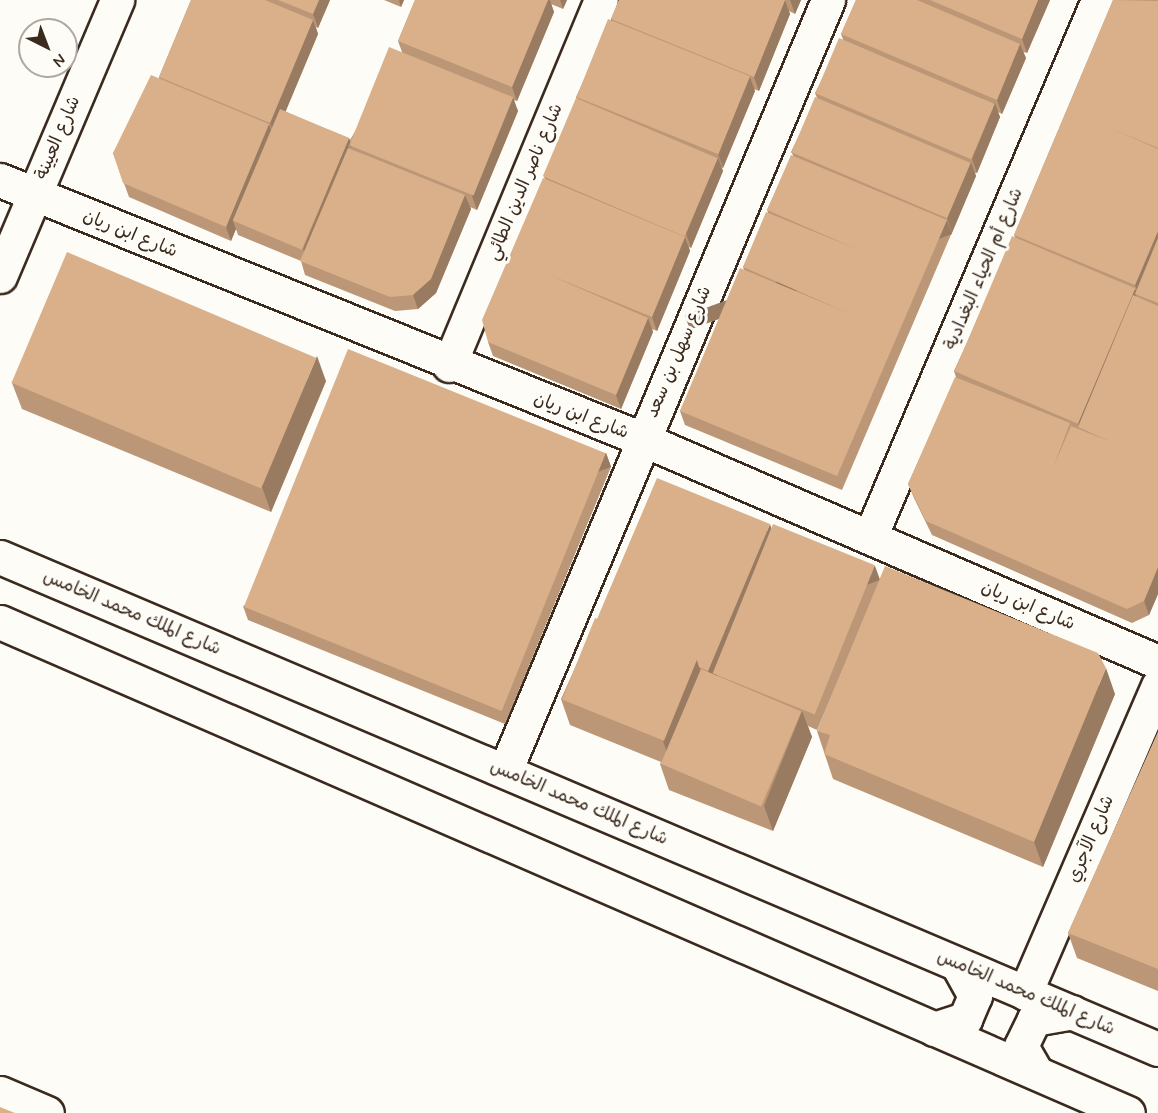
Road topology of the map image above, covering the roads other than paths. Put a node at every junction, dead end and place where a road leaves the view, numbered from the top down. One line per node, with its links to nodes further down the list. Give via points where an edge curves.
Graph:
1 (117, 0): 6 (street, شارع العيينة)
2 (601, 0): 8 (street, شارع ناصر الدين الطائي)
3 (828, 0): 9 (street, شارع سهل بن سعد)
4 (1098, 0): 10 (street, شارع أم الحياء البغدادية)
5 (0, 180): 6 (street, شارع ابن ريان)
6 (34, 195): 7 (street, شارع العيينة); 8 (street, شارع ابن ريان)
7 (0, 276)
8 (449, 364): 9 (street, شارع ابن ريان)
9 (642, 440): 10 (street, شارع ابن ريان); 15 (street, شارع سهل بن سعد)
10 (870, 537): 13 (street, شارع ابن ريان)
11 (0, 557): 15 (street, شارع الملك محمد الخامس)
12 (0, 622): 19 (street)
13 (1158, 662)
14 (1158, 685): 17 (street, شارع الآجري)
15 (505, 771): 16 (street, شارع الملك محمد الخامس)
16 (958, 965): 17 (street, شارع الملك محمد الخامس); 19 (street, via 975,996 965,1019)
17 (1025, 993): 18 (street, شارع الملك محمد الخامس)
18 (1072, 1012): 20 (street, شارع الملك محمد الخامس); 21 (street, via 1034,1019 1021,1046)
19 (934, 1029): 21 (street)
20 (1158, 1049)
21 (1036, 1072): 24 (street)
22 (0, 1093): 23 (street)
23 (47, 1113)
24 (1128, 1113)

